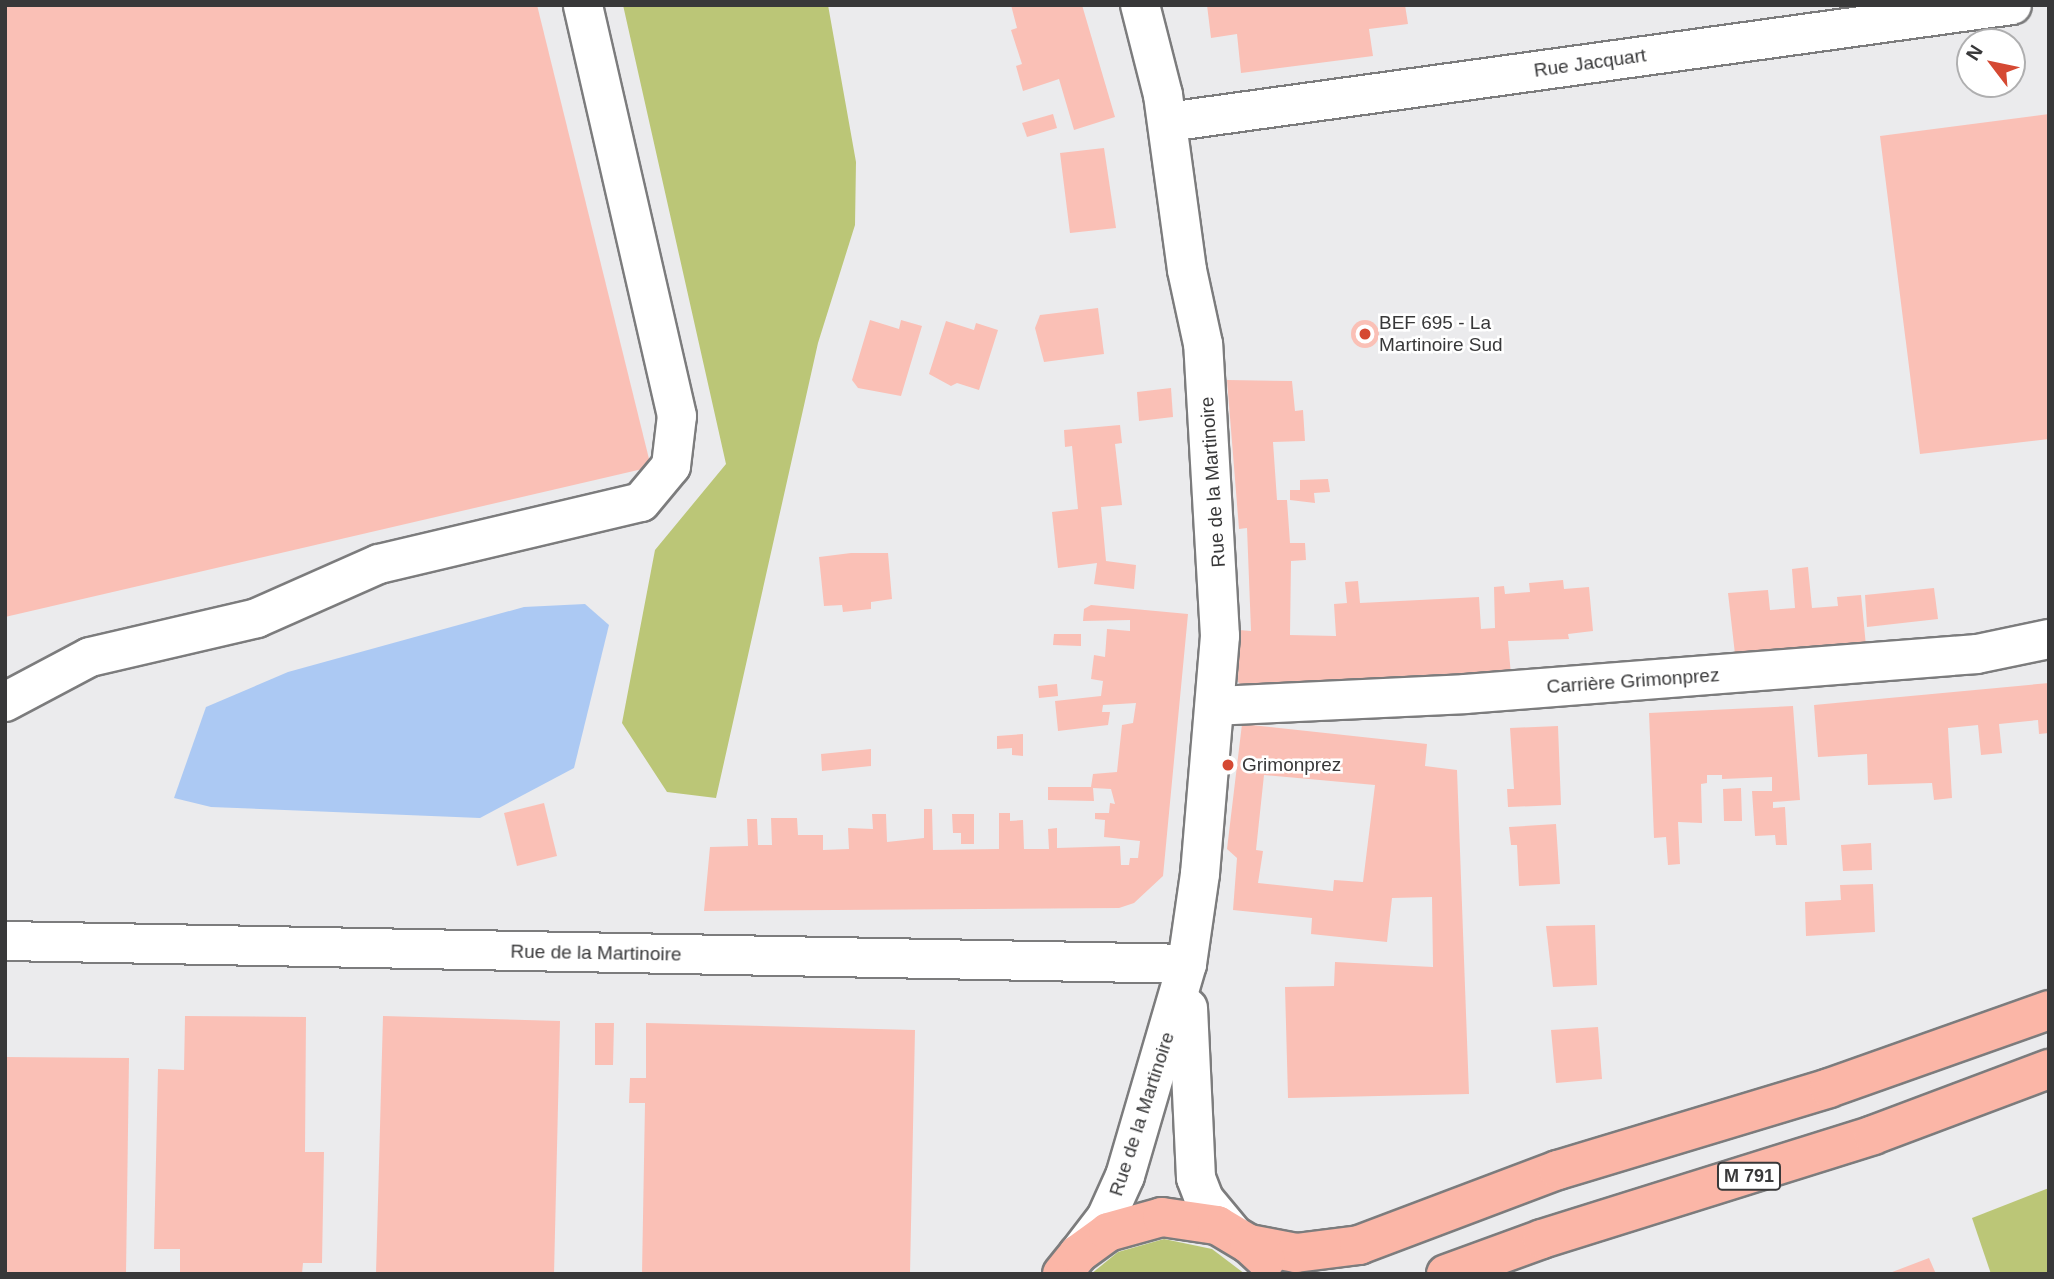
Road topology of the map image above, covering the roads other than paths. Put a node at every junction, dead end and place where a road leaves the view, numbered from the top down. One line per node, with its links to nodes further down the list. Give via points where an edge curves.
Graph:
1 (583, 5): 6 (street, via 677,416 671,467 641,502 379,564 257,618 90,657)
2 (1140, 5): 4 (street, Rue de la Martinoire)
3 (2012, 5): 4 (street, Rue Jacquart)
4 (1168, 122): 7 (street, Rue de la Martinoire, via 1187,270 1205,361 1220,582)
5 (2049, 639): 7 (street, Carrière Grimonprez, via 1977,654 1465,694)
6 (5, 702)
7 (1215, 706): 9 (street, Rue de la Martinoire)
8 (5, 941): 9 (street, Rue de la Martinoire)
9 (1187, 964): 12 (street, Rue de la Martinoire, via 1192,1152 1205,1199); 13 (street, Rue de la Martinoire, via 1125,1176 1106,1218)
10 (2049, 1010): 12 (main road, via 1906,1063 1558,1170 1359,1245 1296,1254)
11 (2049, 1069): 15 (main road, M 791, via 1873,1135 1542,1239)
12 (1241, 1239): 13 (main road, via 1199,1220 1143,1219 1108,1232); 14 (main road)
13 (1070, 1264)
14 (1276, 1274)
15 (1446, 1274)

